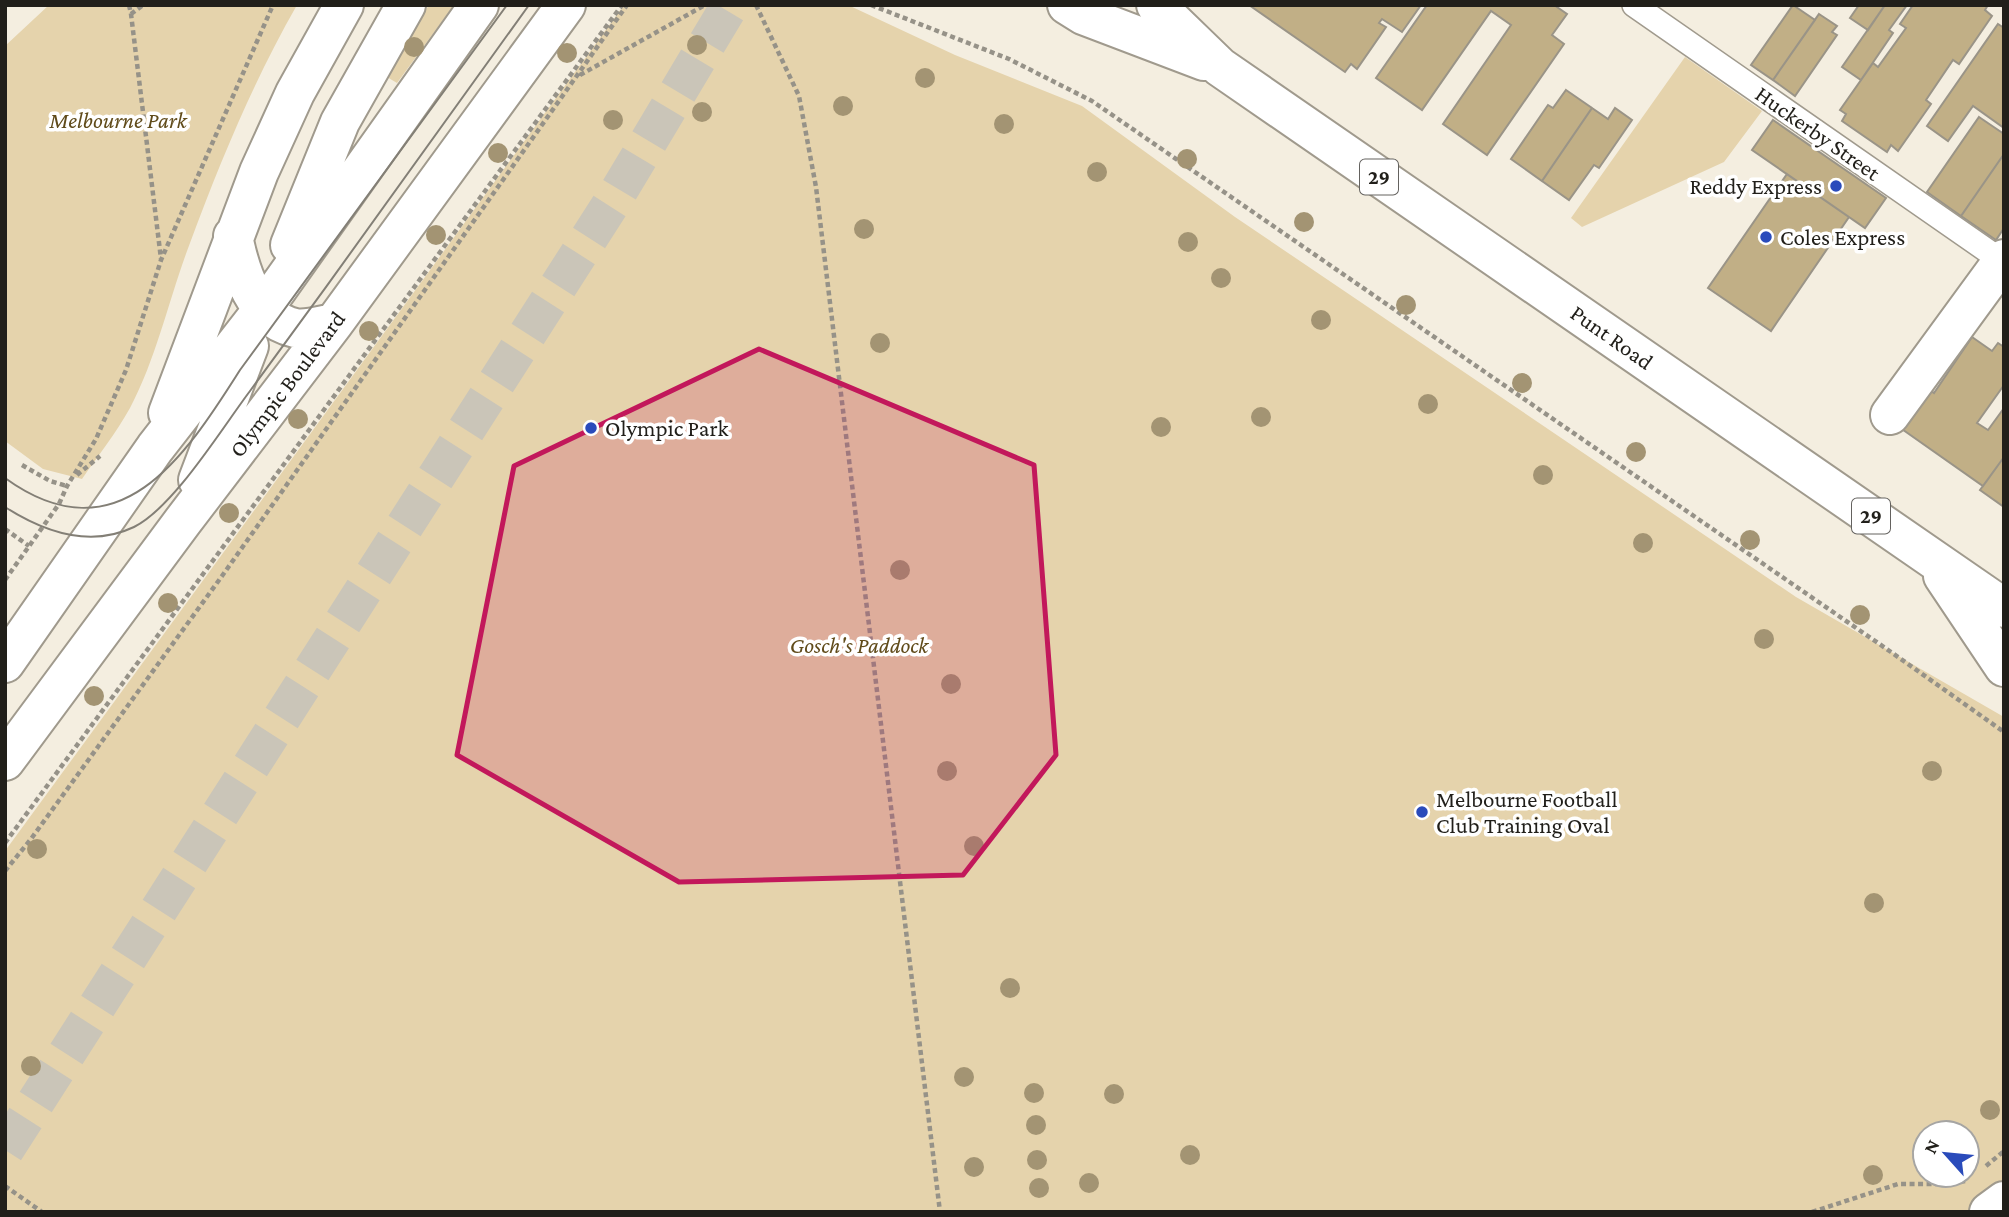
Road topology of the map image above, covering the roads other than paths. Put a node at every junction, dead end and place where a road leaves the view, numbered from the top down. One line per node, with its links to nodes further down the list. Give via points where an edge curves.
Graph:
1 (344, 5): 9 (main road, via 289,105)
2 (406, 5): 11 (main road, via 340,122)
3 (479, 5): 11 (main road)
4 (566, 5): 12 (main road, Olympic Boulevard)
5 (1067, 5): 8 (main road, Punt Road / 29)
6 (1156, 5): 8 (main road, Punt Road / 29)
7 (1634, 5): 10 (lane, Huckerby Street)
8 (1220, 67): 16 (main road, Punt Road / 29)
9 (233, 236): 11 (main road, via 245,281); 14 (main road)
10 (2003, 260): 13 (main road)
11 (264, 308): 12 (main road, via 296,328); 14 (main road); 15 (main road)
12 (334, 323): 15 (main road, Olympic Boulevard)
13 (1889, 415)
14 (155, 447): 18 (main road)
15 (183, 521): 20 (main road, Olympic Boulevard)
16 (1930, 556): 17 (main road, Punt Road / 29); 19 (main road)
17 (2004, 608)
18 (5, 663)
19 (2004, 667)
20 (5, 761)
21 (2004, 1200): 22 (main road)
22 (1989, 1212)

